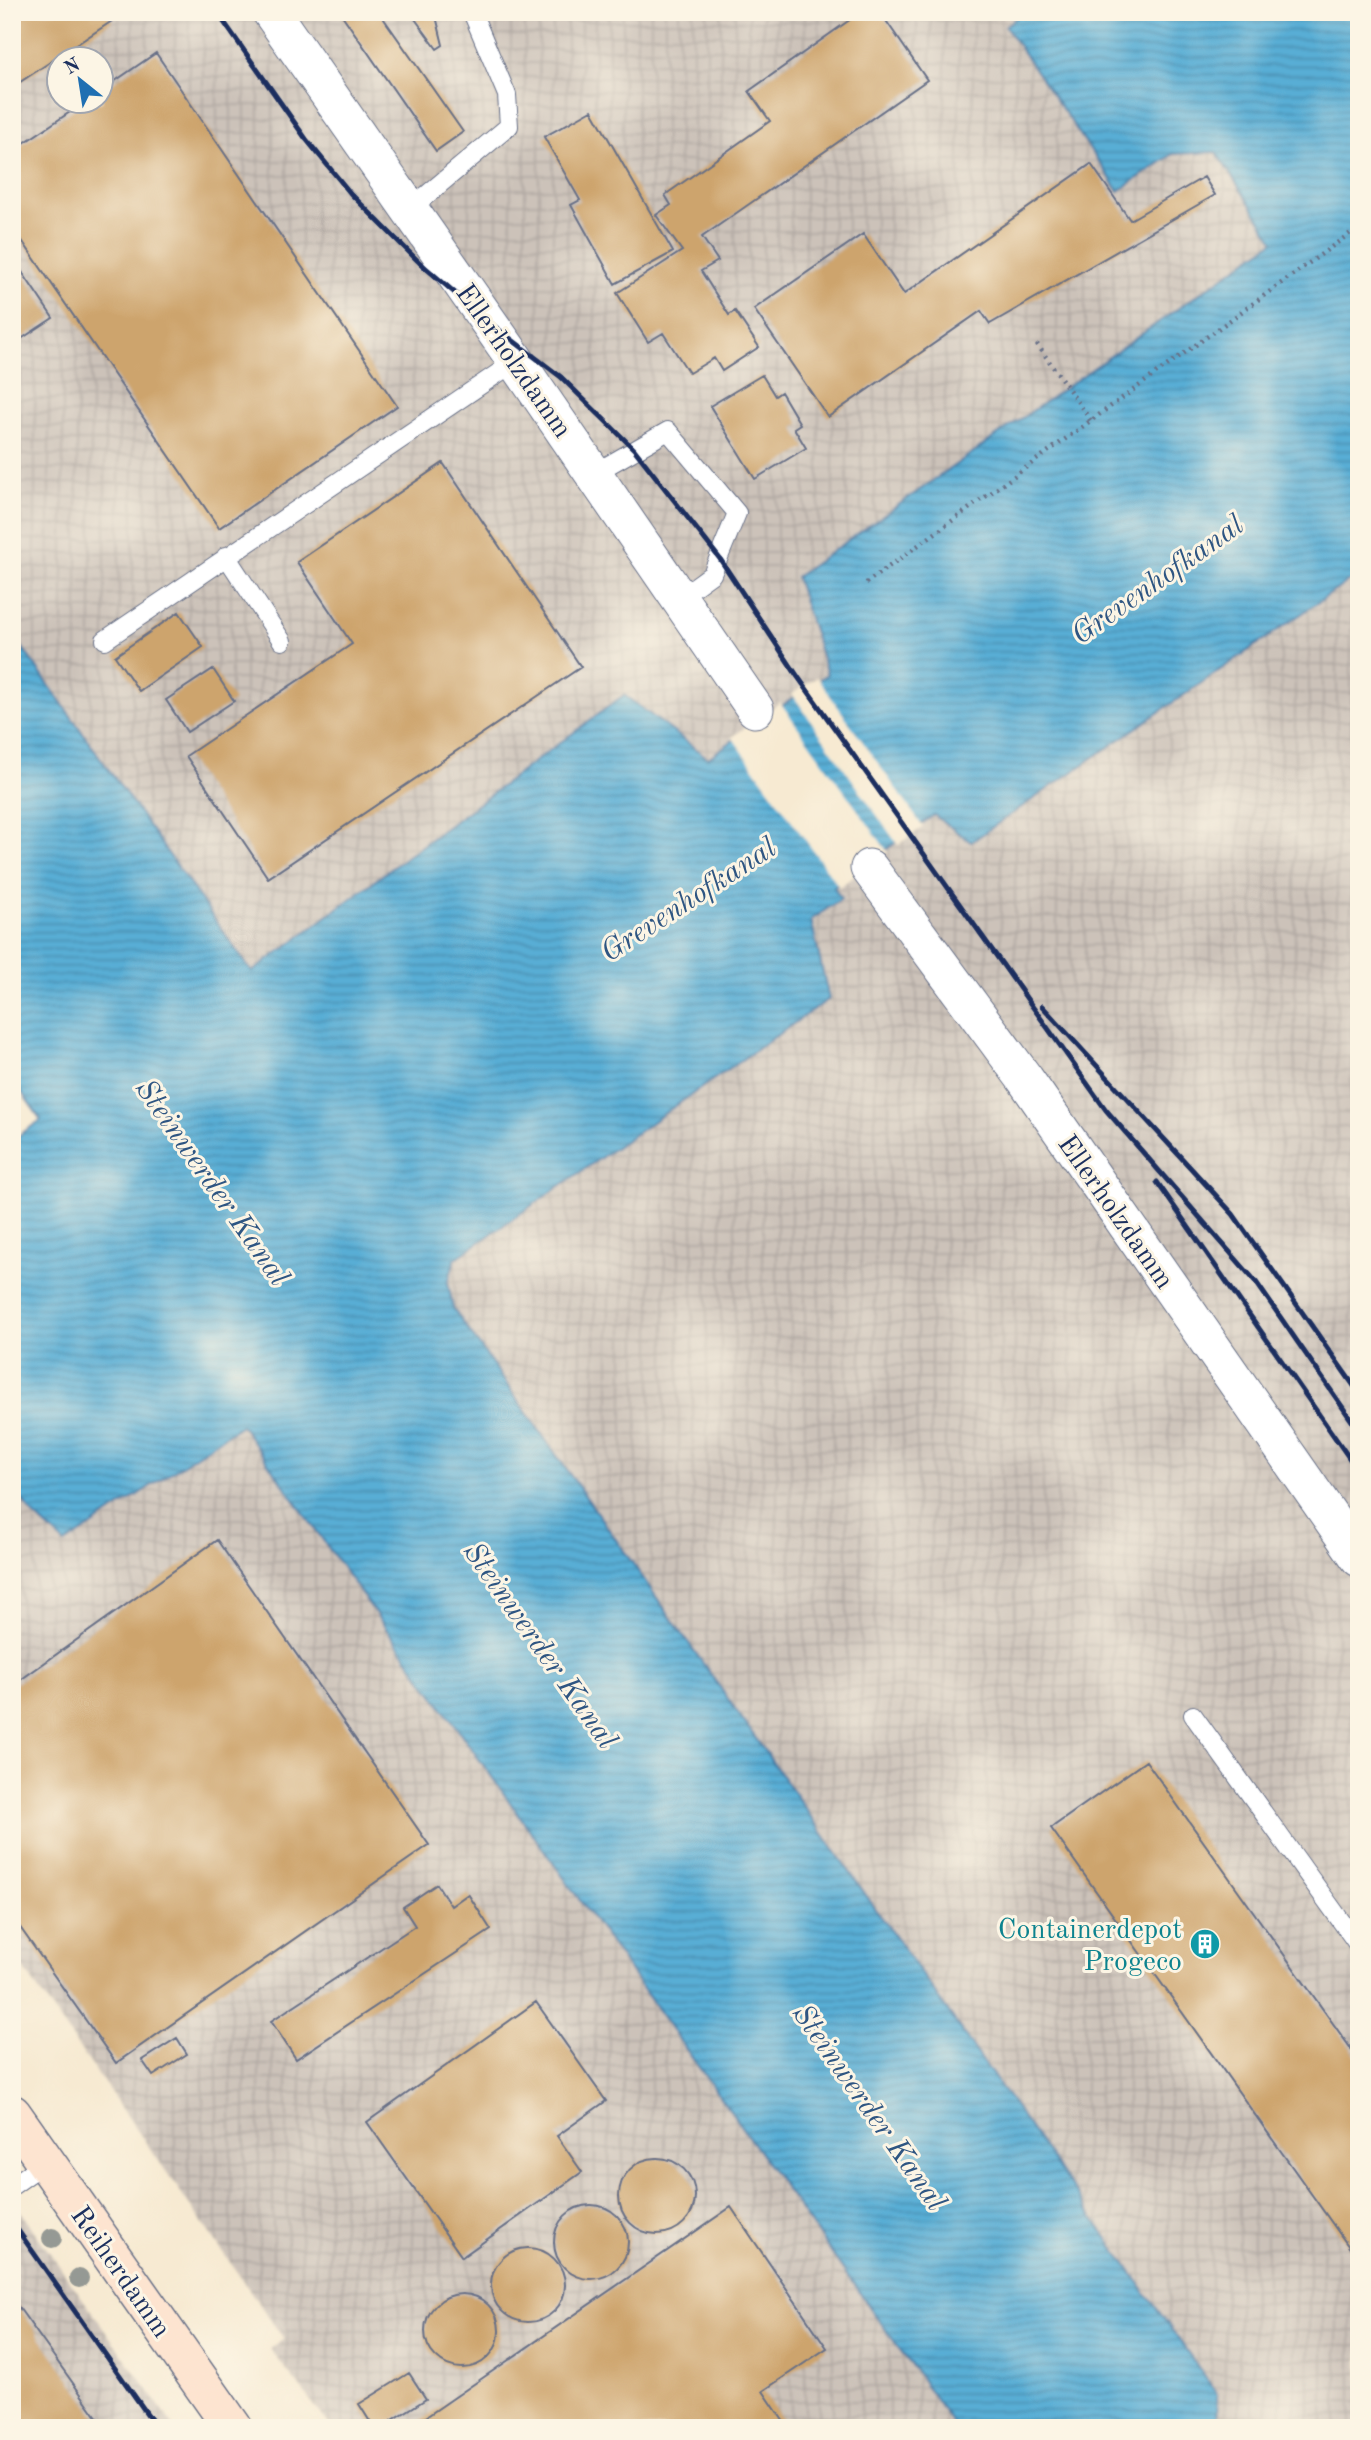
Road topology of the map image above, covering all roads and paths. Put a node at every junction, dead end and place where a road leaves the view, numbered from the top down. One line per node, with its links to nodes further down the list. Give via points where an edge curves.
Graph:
1 (271, 12): 3 (street, Ellerholzdamm)
2 (472, 12): 3 (lane, via 507,95 509,126)
3 (410, 209): 6 (street, Ellerholzdamm)
4 (1359, 227): 7 (path)
5 (1037, 344): 7 (path)
6 (516, 361): 8 (street, Ellerholzdamm); 9 (lane)
7 (1091, 421): 10 (path)
8 (593, 474): 11 (street, Ellerholzdamm); 11 (lane, via 668,431 737,513 712,574)
9 (226, 556): 12 (lane); 13 (lane)
10 (866, 583)
11 (679, 598): 14 (street, Ellerholzdamm)
12 (105, 640)
13 (282, 641)
14 (755, 709)
15 (869, 868): 16 (street, Ellerholzdamm, via 1033,1090)
16 (1359, 1559)
17 (1193, 1716): 18 (lane)
18 (1359, 1946)
19 (12, 2114): 20 (street, Reiherdamm)
20 (46, 2162): 21 (lane); 22 (street, Reiherdamm)
21 (12, 2186)
22 (233, 2428)

